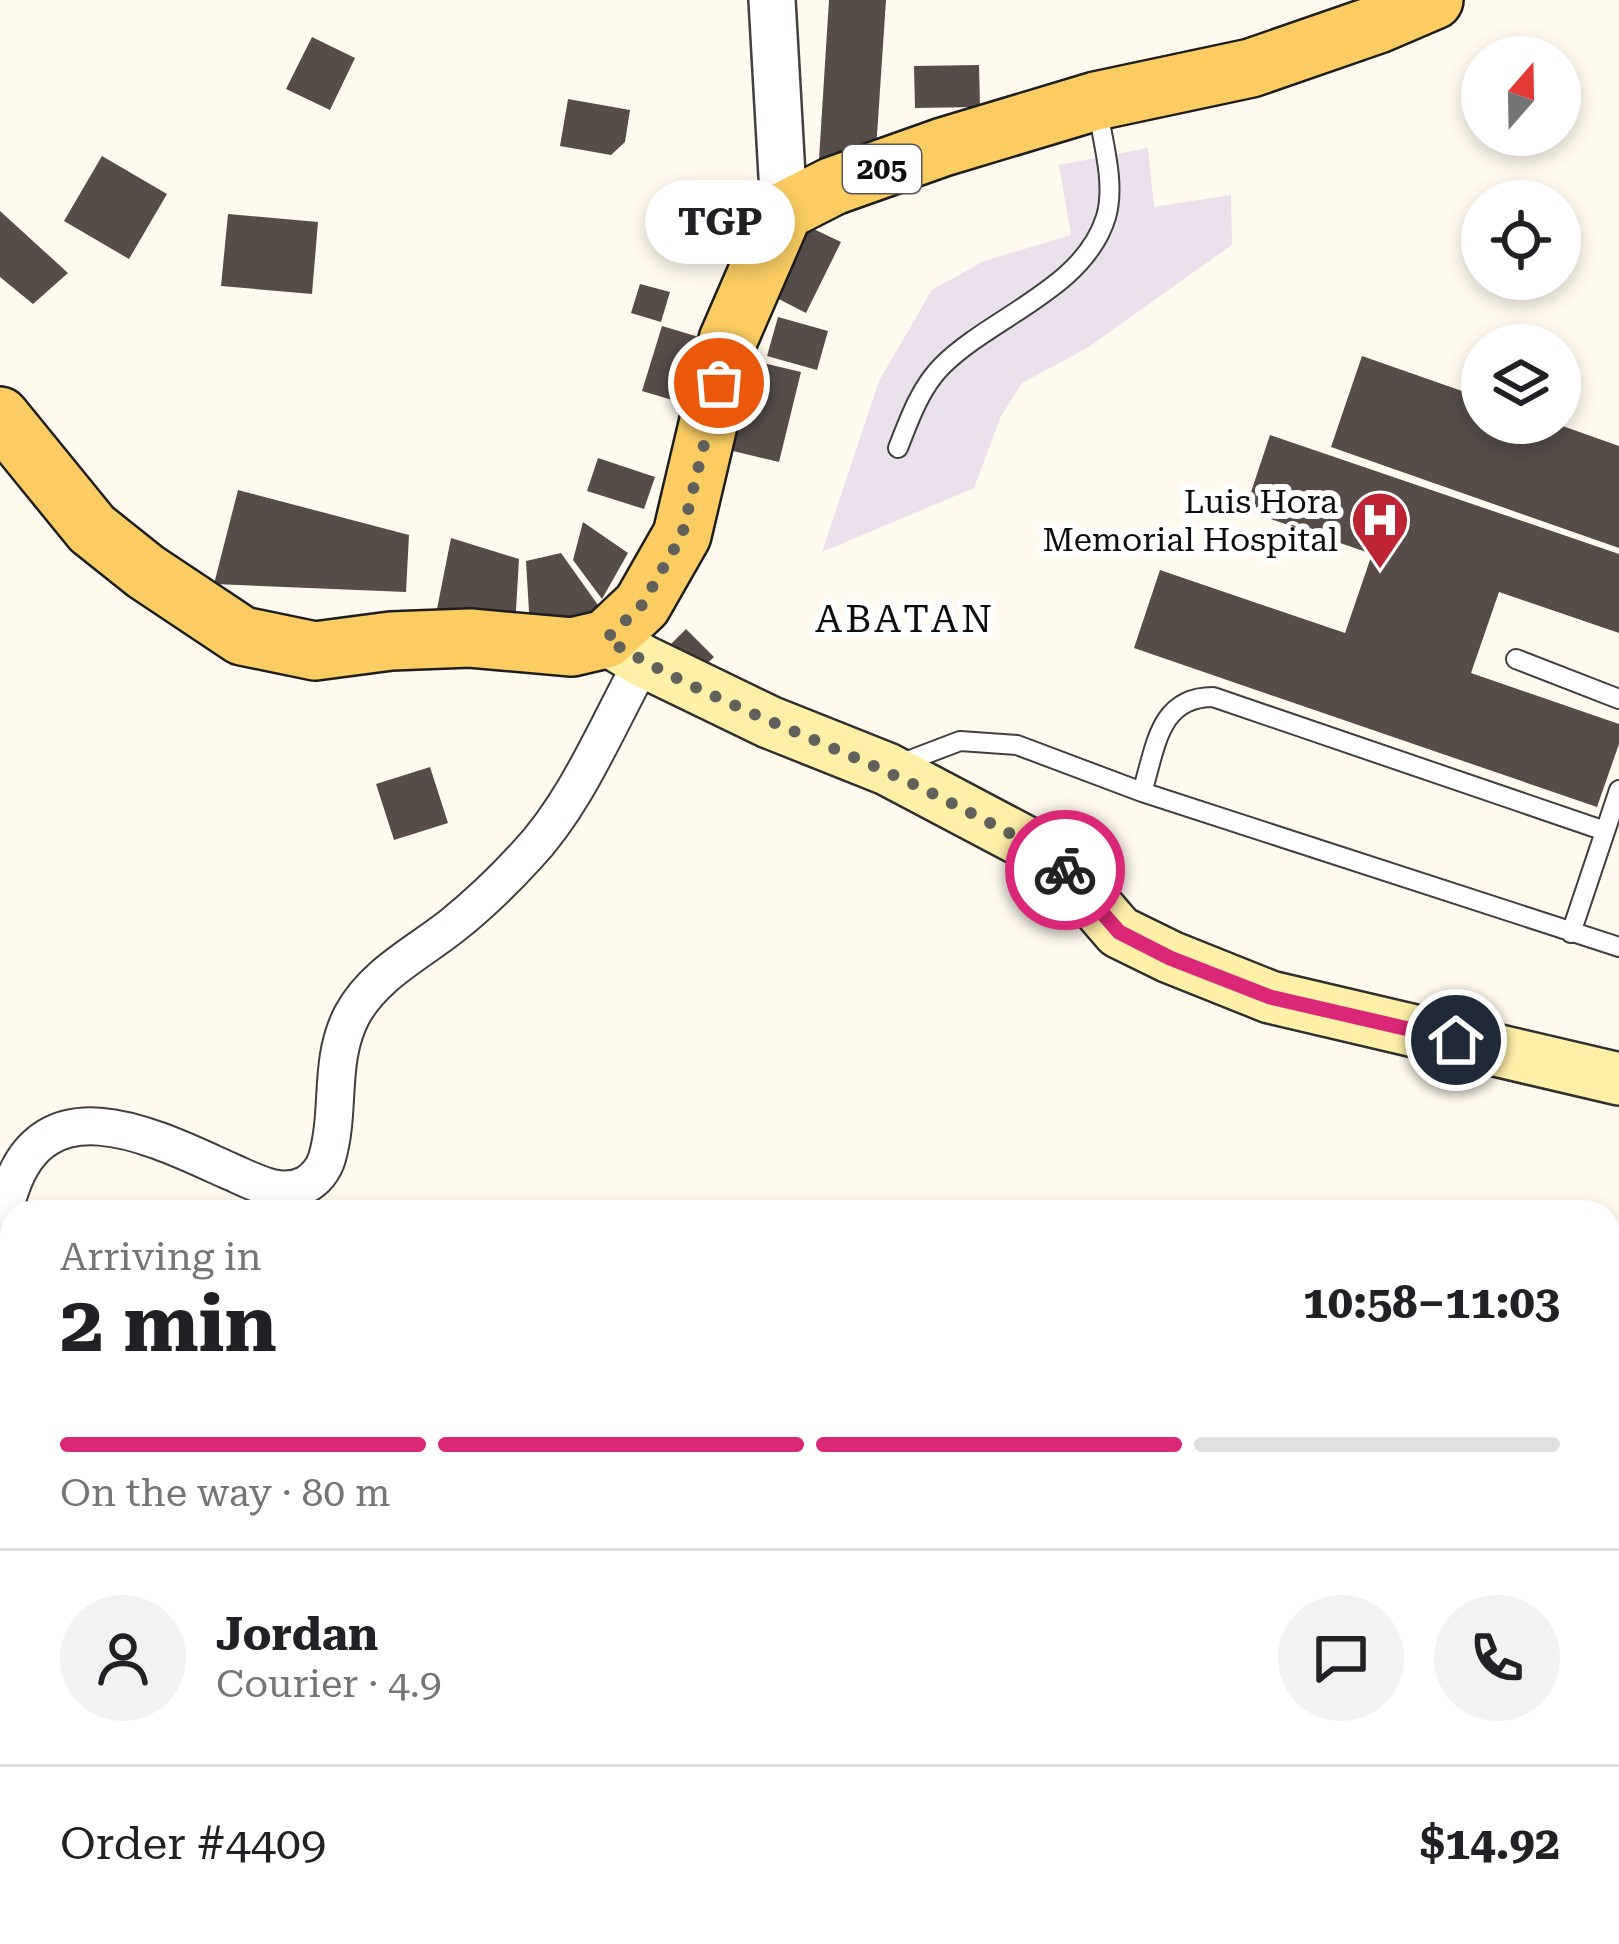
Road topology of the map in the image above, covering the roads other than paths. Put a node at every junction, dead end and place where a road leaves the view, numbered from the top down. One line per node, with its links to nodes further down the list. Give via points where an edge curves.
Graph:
1 (772, 0): 4 (street)
2 (1434, 0): 3 (main road, 205, via 1251,68)
3 (1096, 101): 4 (main road, 205, via 833,186); 6 (lane, via 1109,191 1090,252 941,367)
4 (784, 212): 7 (main road, via 728,340 682,535)
5 (0, 416): 7 (main road, via 92,529 242,636 314,651 470,638)
6 (898, 448)
7 (625, 650): 10 (main road, via 769,722); 17 (street, via 556,820 355,1010 337,1059 320,1173 290,1190 271,1189 171,1145 88,1125 50,1132 25,1156)
8 (1516, 659): 9 (lane)
9 (1619, 699)
10 (887, 769): 12 (lane, via 940,747 986,740); 16 (main road, via 1062,866 1119,932 1170,958 1270,997)
11 (1619, 790): 13 (lane)
12 (1142, 792): 13 (lane, via 1174,707 1214,697); 14 (lane)
13 (1605, 831): 14 (lane)
14 (1571, 933): 15 (lane)
15 (1619, 947)
16 (1619, 1078)
17 (9, 1200)

